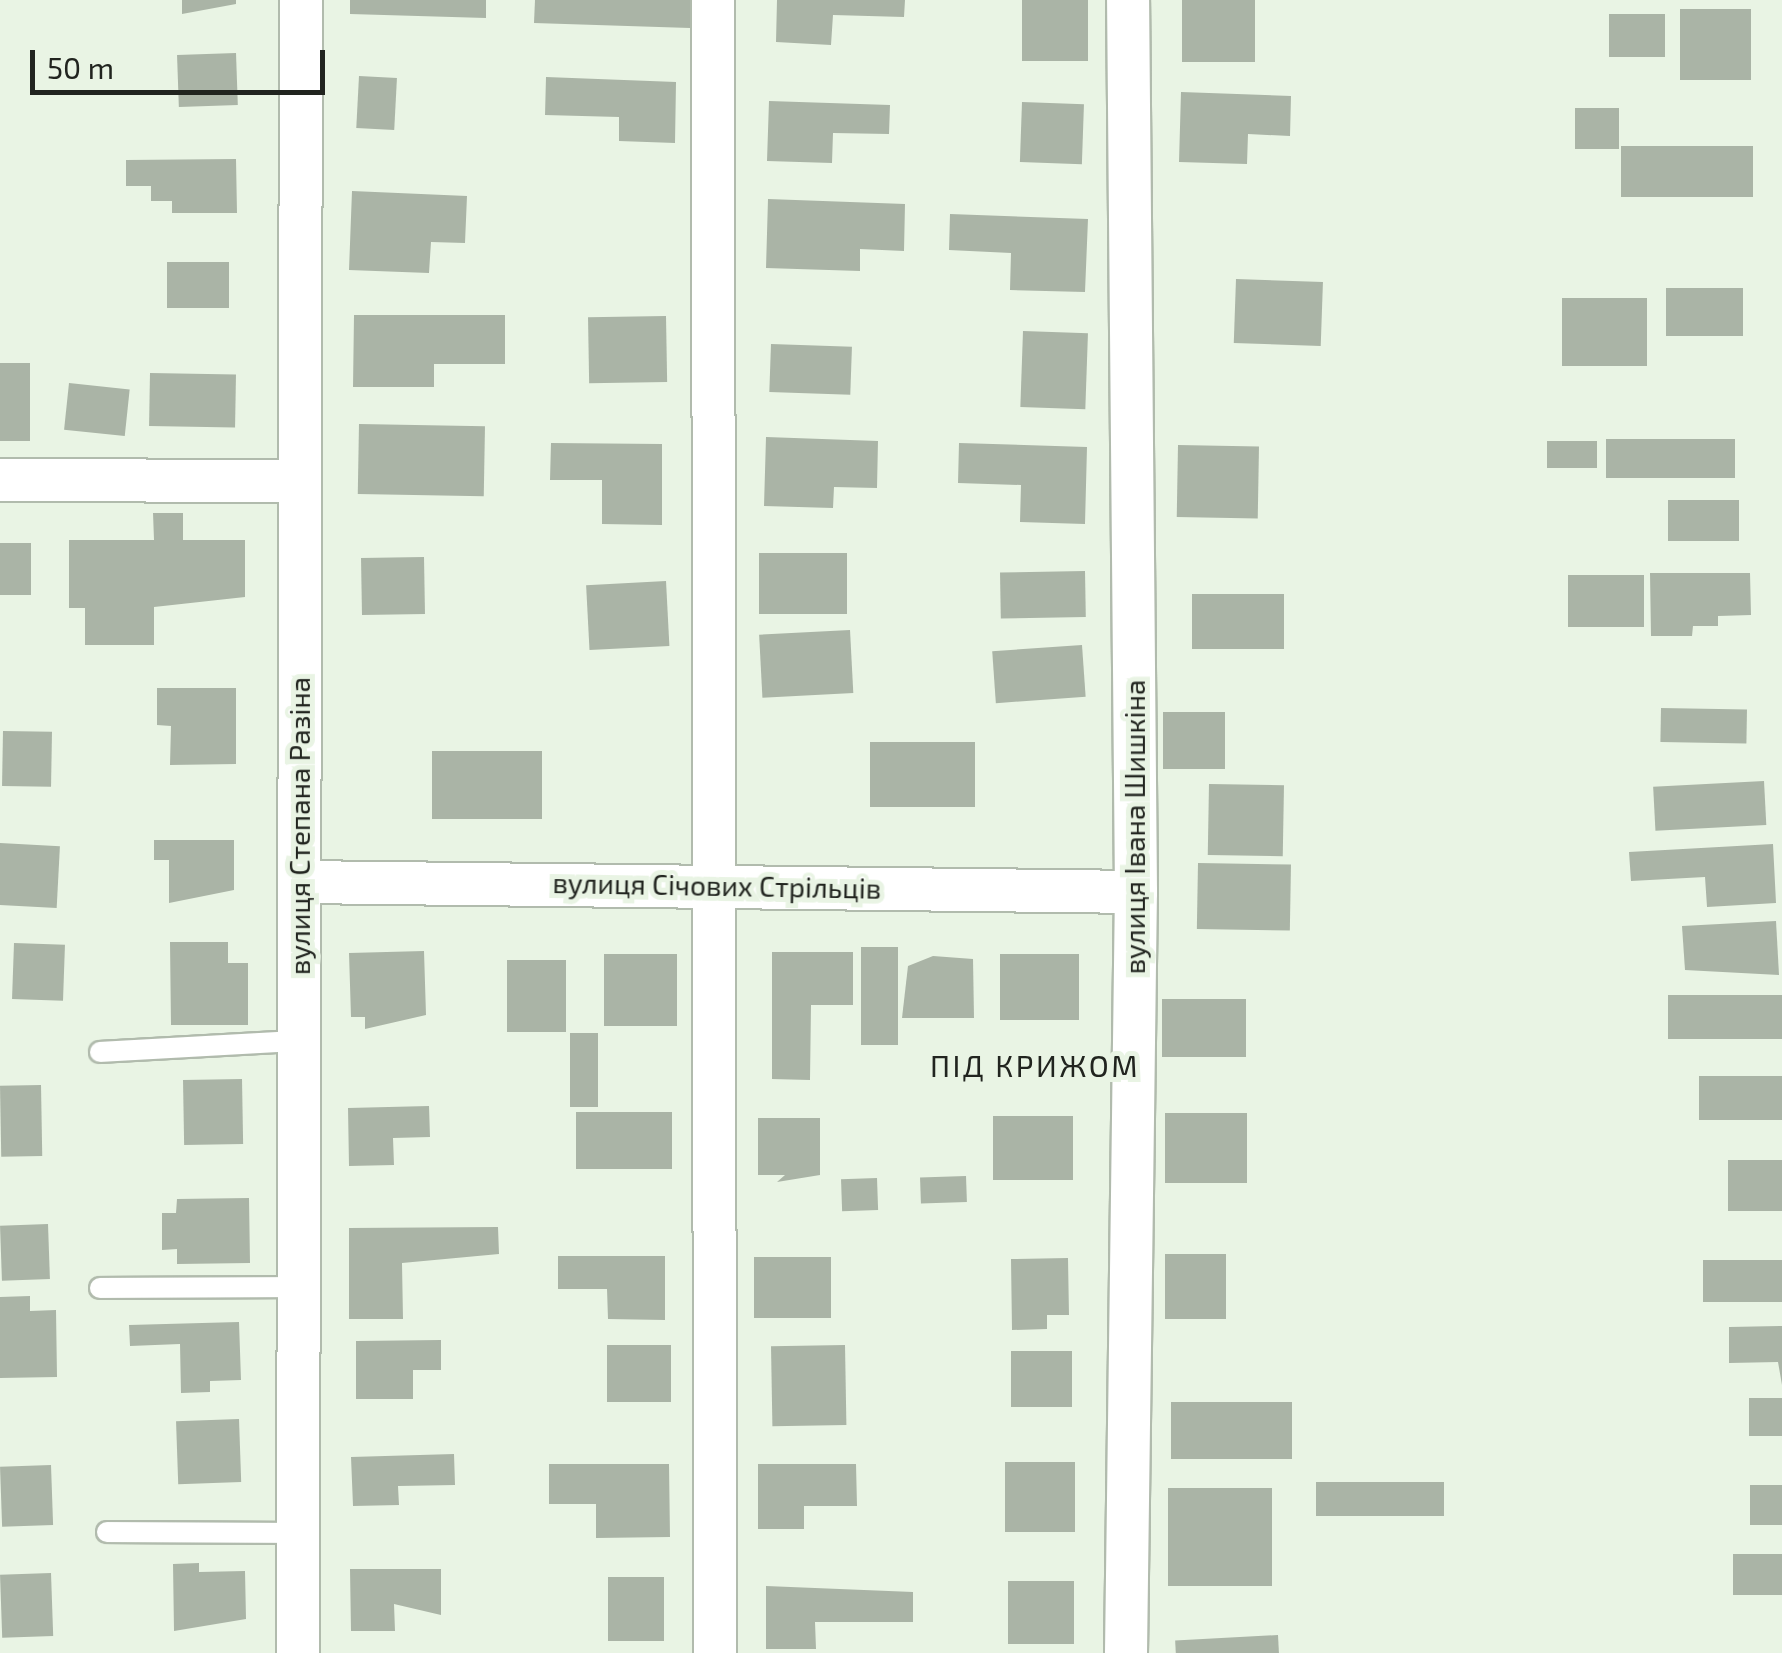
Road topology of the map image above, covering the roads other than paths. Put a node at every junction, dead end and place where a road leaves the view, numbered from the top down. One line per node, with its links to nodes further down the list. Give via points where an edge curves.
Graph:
1 (302, 0): 5 (street, вулиця Степана Разіна)
2 (713, 0): 7 (street)
3 (1128, 0): 8 (street, вулиця Івана Шишкіна)
4 (0, 480): 5 (street)
5 (300, 481): 6 (street, вулиця Степана Разіна)
6 (299, 882): 7 (street, вулиця Січових Стрільців); 9 (street, вулиця Степана Разіна)
7 (717, 884): 8 (street, вулиця Січових Стрільців); 16 (street)
8 (1136, 892): 17 (street, вулиця Івана Шишкіна)
9 (299, 1042): 10 (lane); 11 (street, вулиця Степана Разіна)
10 (100, 1052)
11 (298, 1287): 12 (lane); 14 (street, вулиця Степана Разіна)
12 (100, 1288)
13 (107, 1532): 14 (lane)
14 (298, 1533): 15 (street, вулиця Степана Разіна)
15 (298, 1653)
16 (715, 1653)
17 (1126, 1653)

